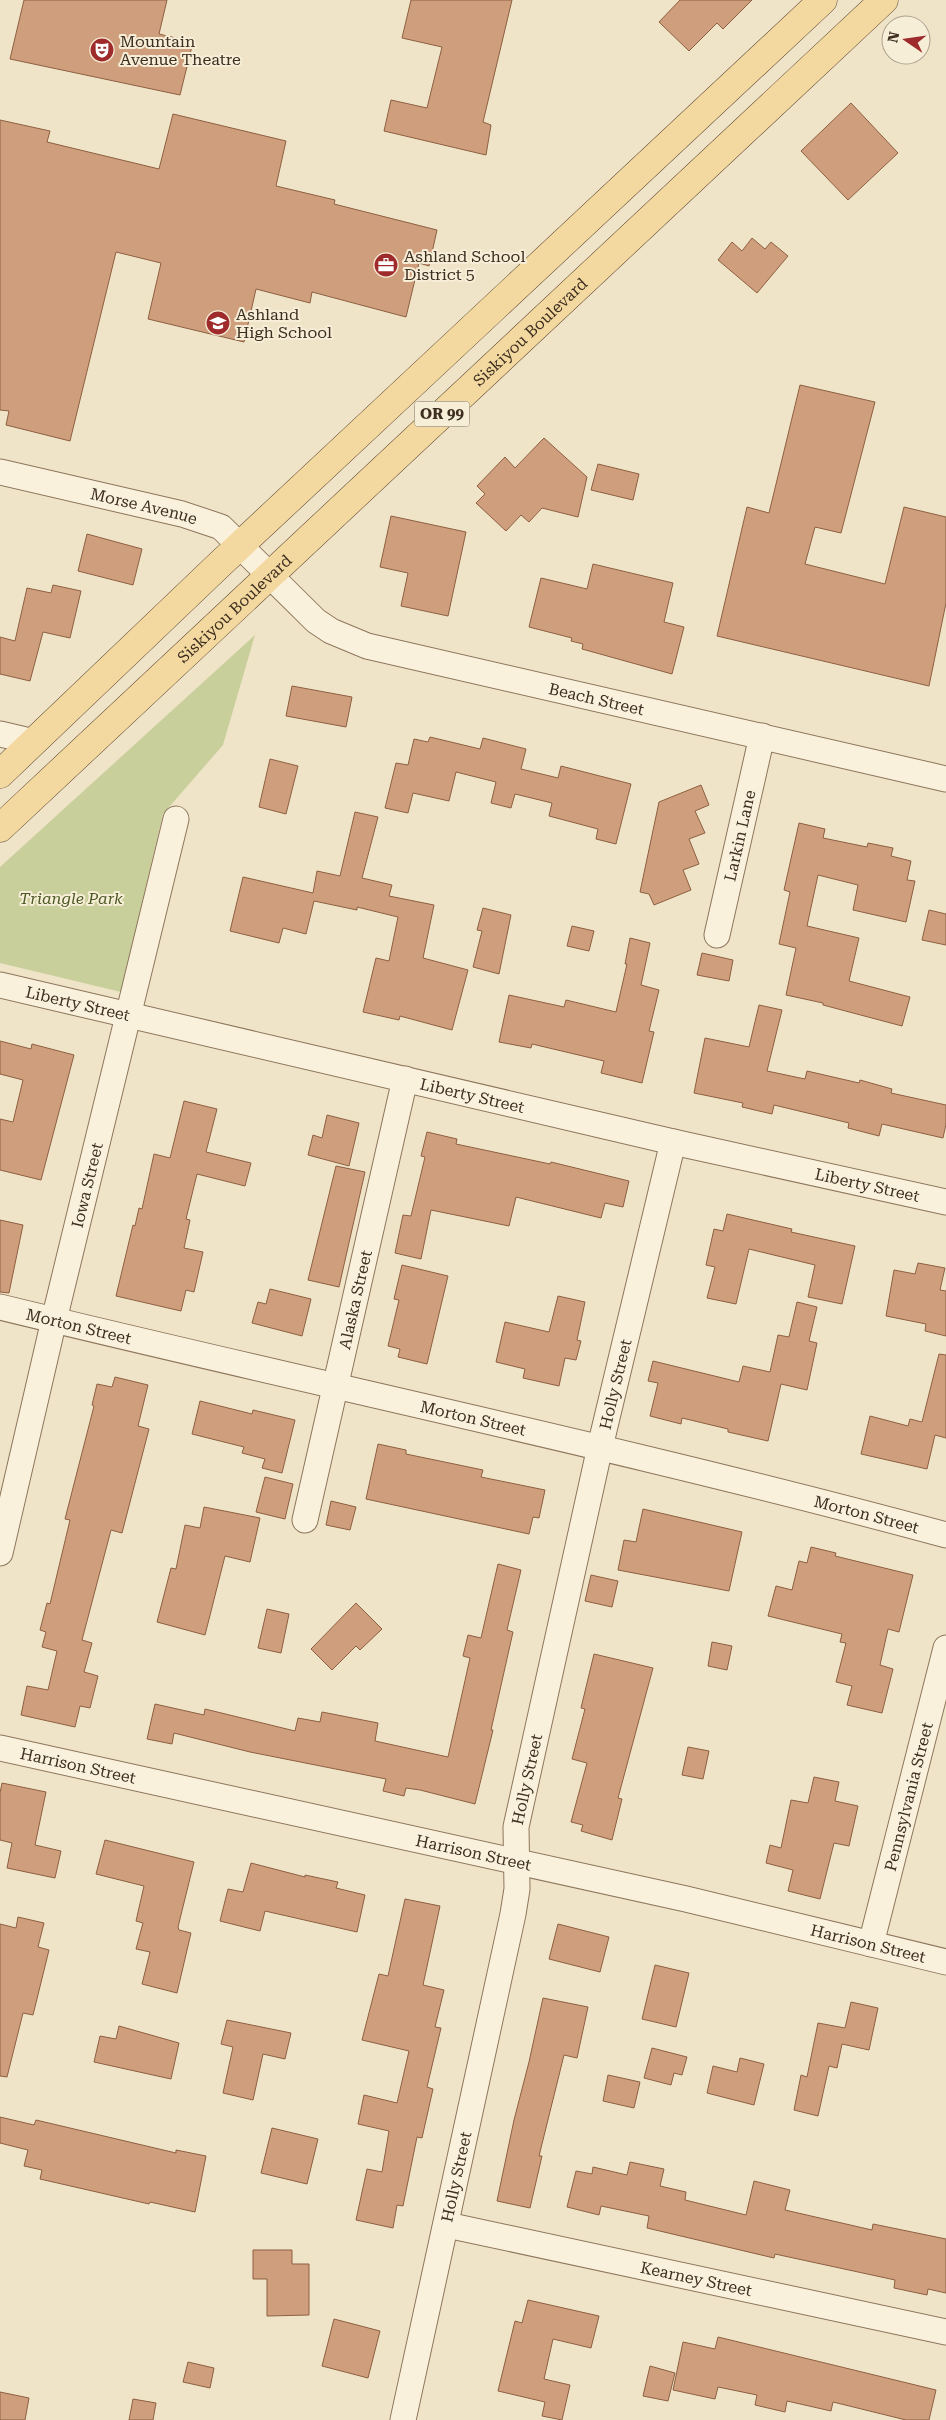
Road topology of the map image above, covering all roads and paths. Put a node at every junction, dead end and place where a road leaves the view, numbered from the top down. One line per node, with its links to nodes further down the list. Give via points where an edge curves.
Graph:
1 (823, 0): 4 (main road, OR 99)
2 (884, 0): 5 (main road, Siskiyou Boulevard / OR 99)
3 (0, 472): 4 (street, Morse Avenue, via 209,522 221,527)
4 (241, 545): 5 (street, Morse Avenue); 8 (main road, OR 99)
5 (270, 574): 7 (street, Beach Street, via 316,621 367,646); 12 (main road, Siskiyou Boulevard / OR 99)
6 (0, 734): 8 (street)
7 (762, 736): 10 (street, Beach Street); 13 (street, Larkin Lane)
8 (34, 742): 9 (main road, OR 99)
9 (0, 774)
10 (946, 779)
11 (176, 819): 15 (street, Iowa Street)
12 (0, 828)
13 (718, 935)
14 (0, 985): 15 (street, Liberty Street)
15 (128, 1015): 16 (street, Liberty Street); 20 (street, Iowa Street)
16 (405, 1079): 17 (street, Liberty Street); 21 (street, Alaska Street)
17 (672, 1142): 18 (street, Liberty Street); 22 (street, Holly Street)
18 (946, 1202)
19 (0, 1307): 20 (street, Morton Street)
20 (54, 1320): 21 (street, Morton Street); 25 (street, Iowa Street)
21 (337, 1388): 22 (street, Morton Street); 23 (street, Alaska Street)
22 (600, 1447): 24 (street, Morton Street); 28 (street, Holly Street, via 516,1827)
23 (305, 1520)
24 (946, 1534)
25 (0, 1553)
26 (946, 1648): 29 (street, Pennsylvania Street)
27 (0, 1748): 28 (street, Harrison Street)
28 (518, 1862): 29 (street, Harrison Street); 31 (street, Holly Street, via 513,1914)
29 (871, 1944): 30 (street, Harrison Street)
30 (946, 1962)
31 (447, 2225): 32 (street, Kearney Street); 33 (street, Holly Street)
32 (946, 2332)
33 (403, 2420)

